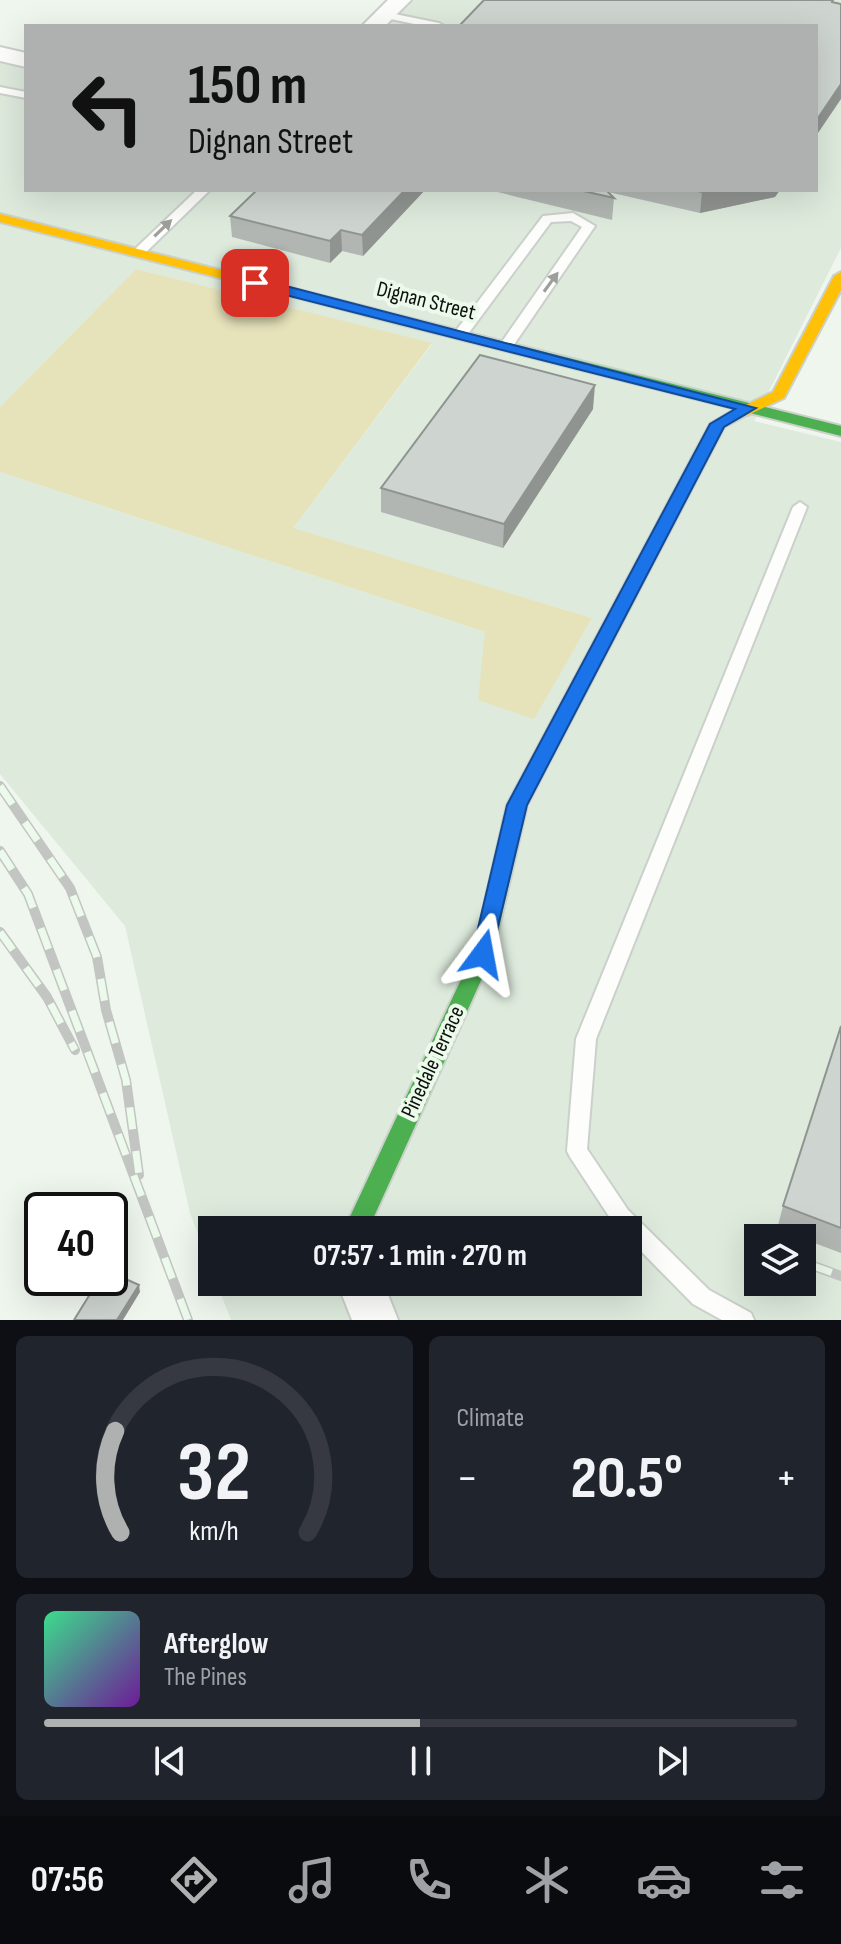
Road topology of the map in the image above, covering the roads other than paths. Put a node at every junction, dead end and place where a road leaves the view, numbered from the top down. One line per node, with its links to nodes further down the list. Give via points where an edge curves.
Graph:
1 (386, 14): 2 (lane)
2 (430, 24)
3 (0, 54): 4 (street)
4 (24, 60)
5 (0, 90): 6 (lane)
6 (24, 95)
7 (202, 192): 9 (lane, one-way to 7)
8 (0, 218): 9 (street, Dignan Street)
9 (138, 253): 11 (street, Dignan Street)
10 (841, 276): 13 (street, Pinedale Terrace, via 779,395)
11 (460, 335): 12 (street, Dignan Street); 12 (lane, one-way to 11, via 589,226 573,217 547,219)
12 (506, 346): 13 (street, Dignan Street)
13 (749, 408): 14 (street, Dignan Street); 16 (street, Pinedale Terrace, via 718,424 517,805 483,954)
14 (841, 431)
15 (800, 507): 19 (lane, via 586,1039 577,1151 621,1217 701,1297)
16 (362, 1216)
17 (366, 1296): 18 (street)
18 (375, 1320)
19 (743, 1320)

